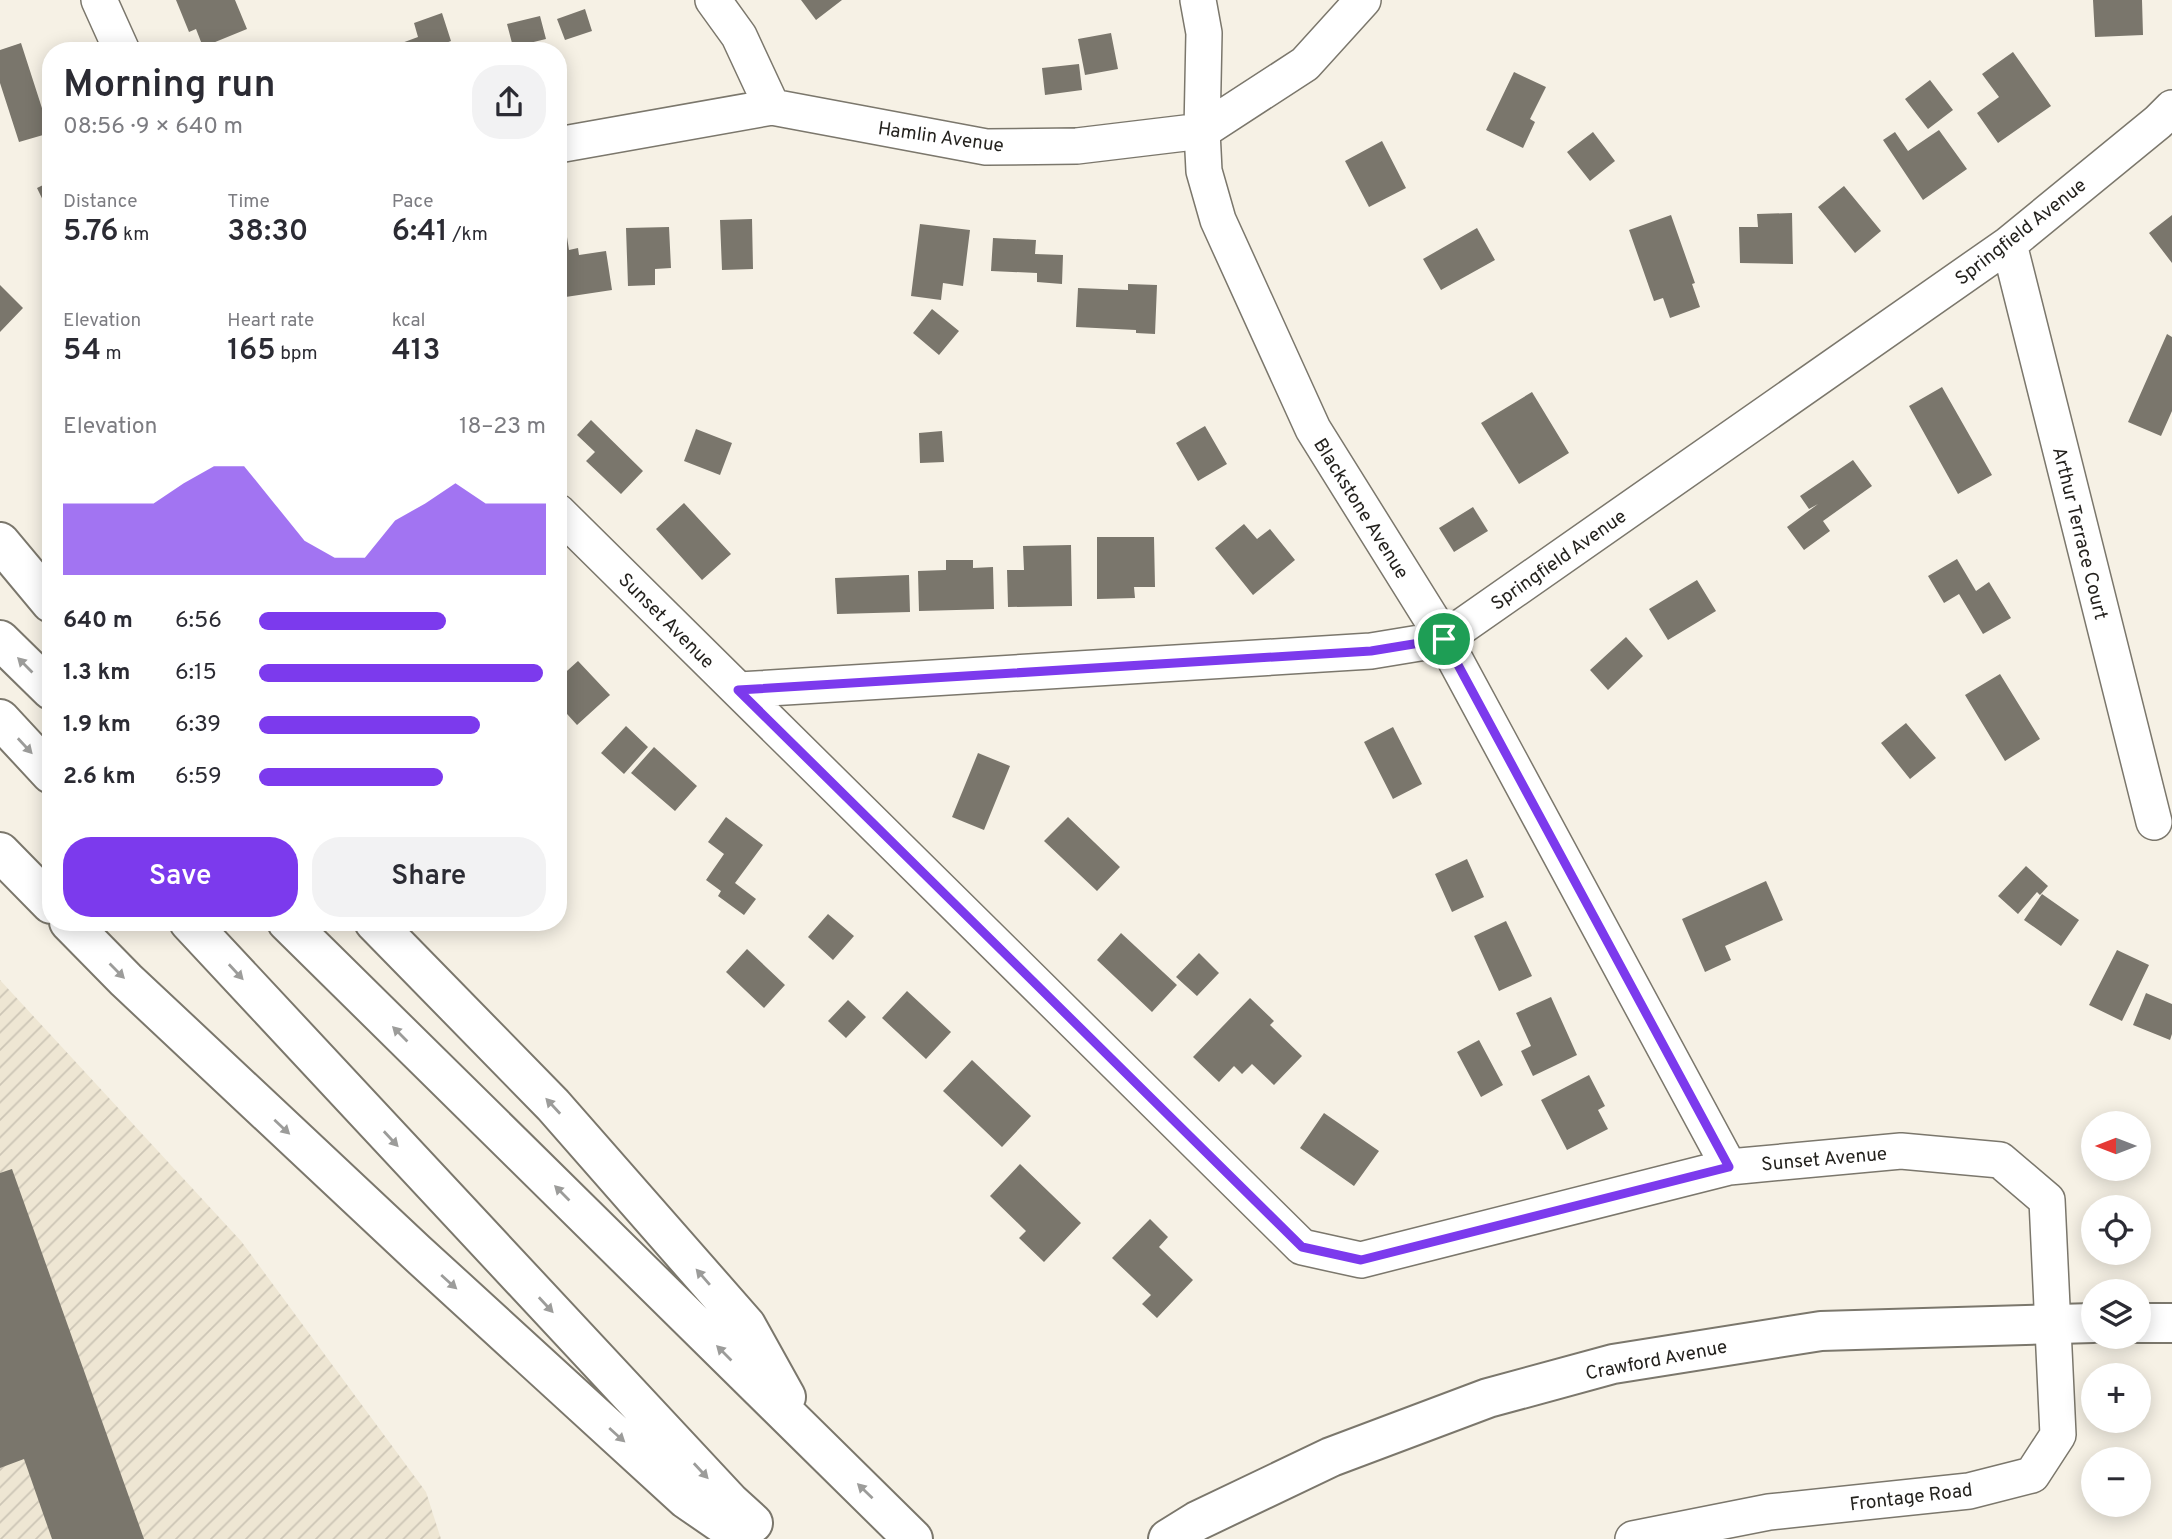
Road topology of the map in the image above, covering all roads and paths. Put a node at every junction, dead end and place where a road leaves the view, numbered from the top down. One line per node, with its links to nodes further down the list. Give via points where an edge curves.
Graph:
1 (99, 0): 5 (street)
2 (713, 0): 6 (street, via 738,36)
3 (1198, 0): 8 (street, Blackstone Avenue, via 1205,33)
4 (1363, 0): 8 (street, Hamlin Avenue, via 1305,64)
5 (118, 42)
6 (772, 107): 8 (street, Hamlin Avenue, via 986,147 1077,146); 9 (street, Hamlin Avenue)
7 (2172, 108): 10 (street, Springfield Avenue)
8 (1202, 131): 16 (street, Blackstone Avenue, via 1205,171 1218,220 1314,429)
9 (567, 143)
10 (2009, 244): 16 (street, Springfield Avenue); 22 (street, Arthur Terrace Court)
11 (567, 521): 19 (street, Sunset Avenue)
12 (0, 542): 14 (main road)
13 (0, 554): 15 (main road)
14 (42, 592)
15 (42, 594)
16 (1444, 639): 19 (street, Springfield Avenue, via 1371,651); 31 (street, Blackstone Avenue)
17 (0, 640): 18 (main road, one-way to 17)
18 (42, 681)
19 (738, 690): 31 (street, Sunset Avenue, via 1302,1247 1361,1260)
20 (0, 719): 21 (main road, one-way to 21)
21 (42, 764)
22 (2154, 821)
23 (0, 852): 25 (main road)
24 (0, 860): 26 (main road)
25 (42, 895)
26 (42, 895)
27 (78, 931): 37 (main road, one-way to 37, via 686,1499)
28 (198, 931): 38 (main road, one-way to 38, via 730,1502)
29 (296, 931): 36 (main road, one-way to 29)
30 (383, 931): 36 (main road, one-way to 30, via 746,1325 552,1105)
31 (1729, 1167): 34 (street, Sunset Avenue, via 1901,1151 2000,1160 2047,1200)
32 (2151, 1323): 33 (main road)
33 (2172, 1323)
34 (2053, 1324): 35 (main road, Crawford Avenue); 40 (main road, Crawford Avenue, via 1821,1331 1613,1364 1488,1398 1331,1457); 41 (street, Frontage Road, via 2058,1435 2032,1475 1969,1491 1769,1512)
35 (2081, 1324)
36 (807, 1435): 39 (main road, one-way to 36)
37 (744, 1539)
38 (770, 1539)
39 (913, 1539)
40 (1168, 1539)
41 (1633, 1539)

